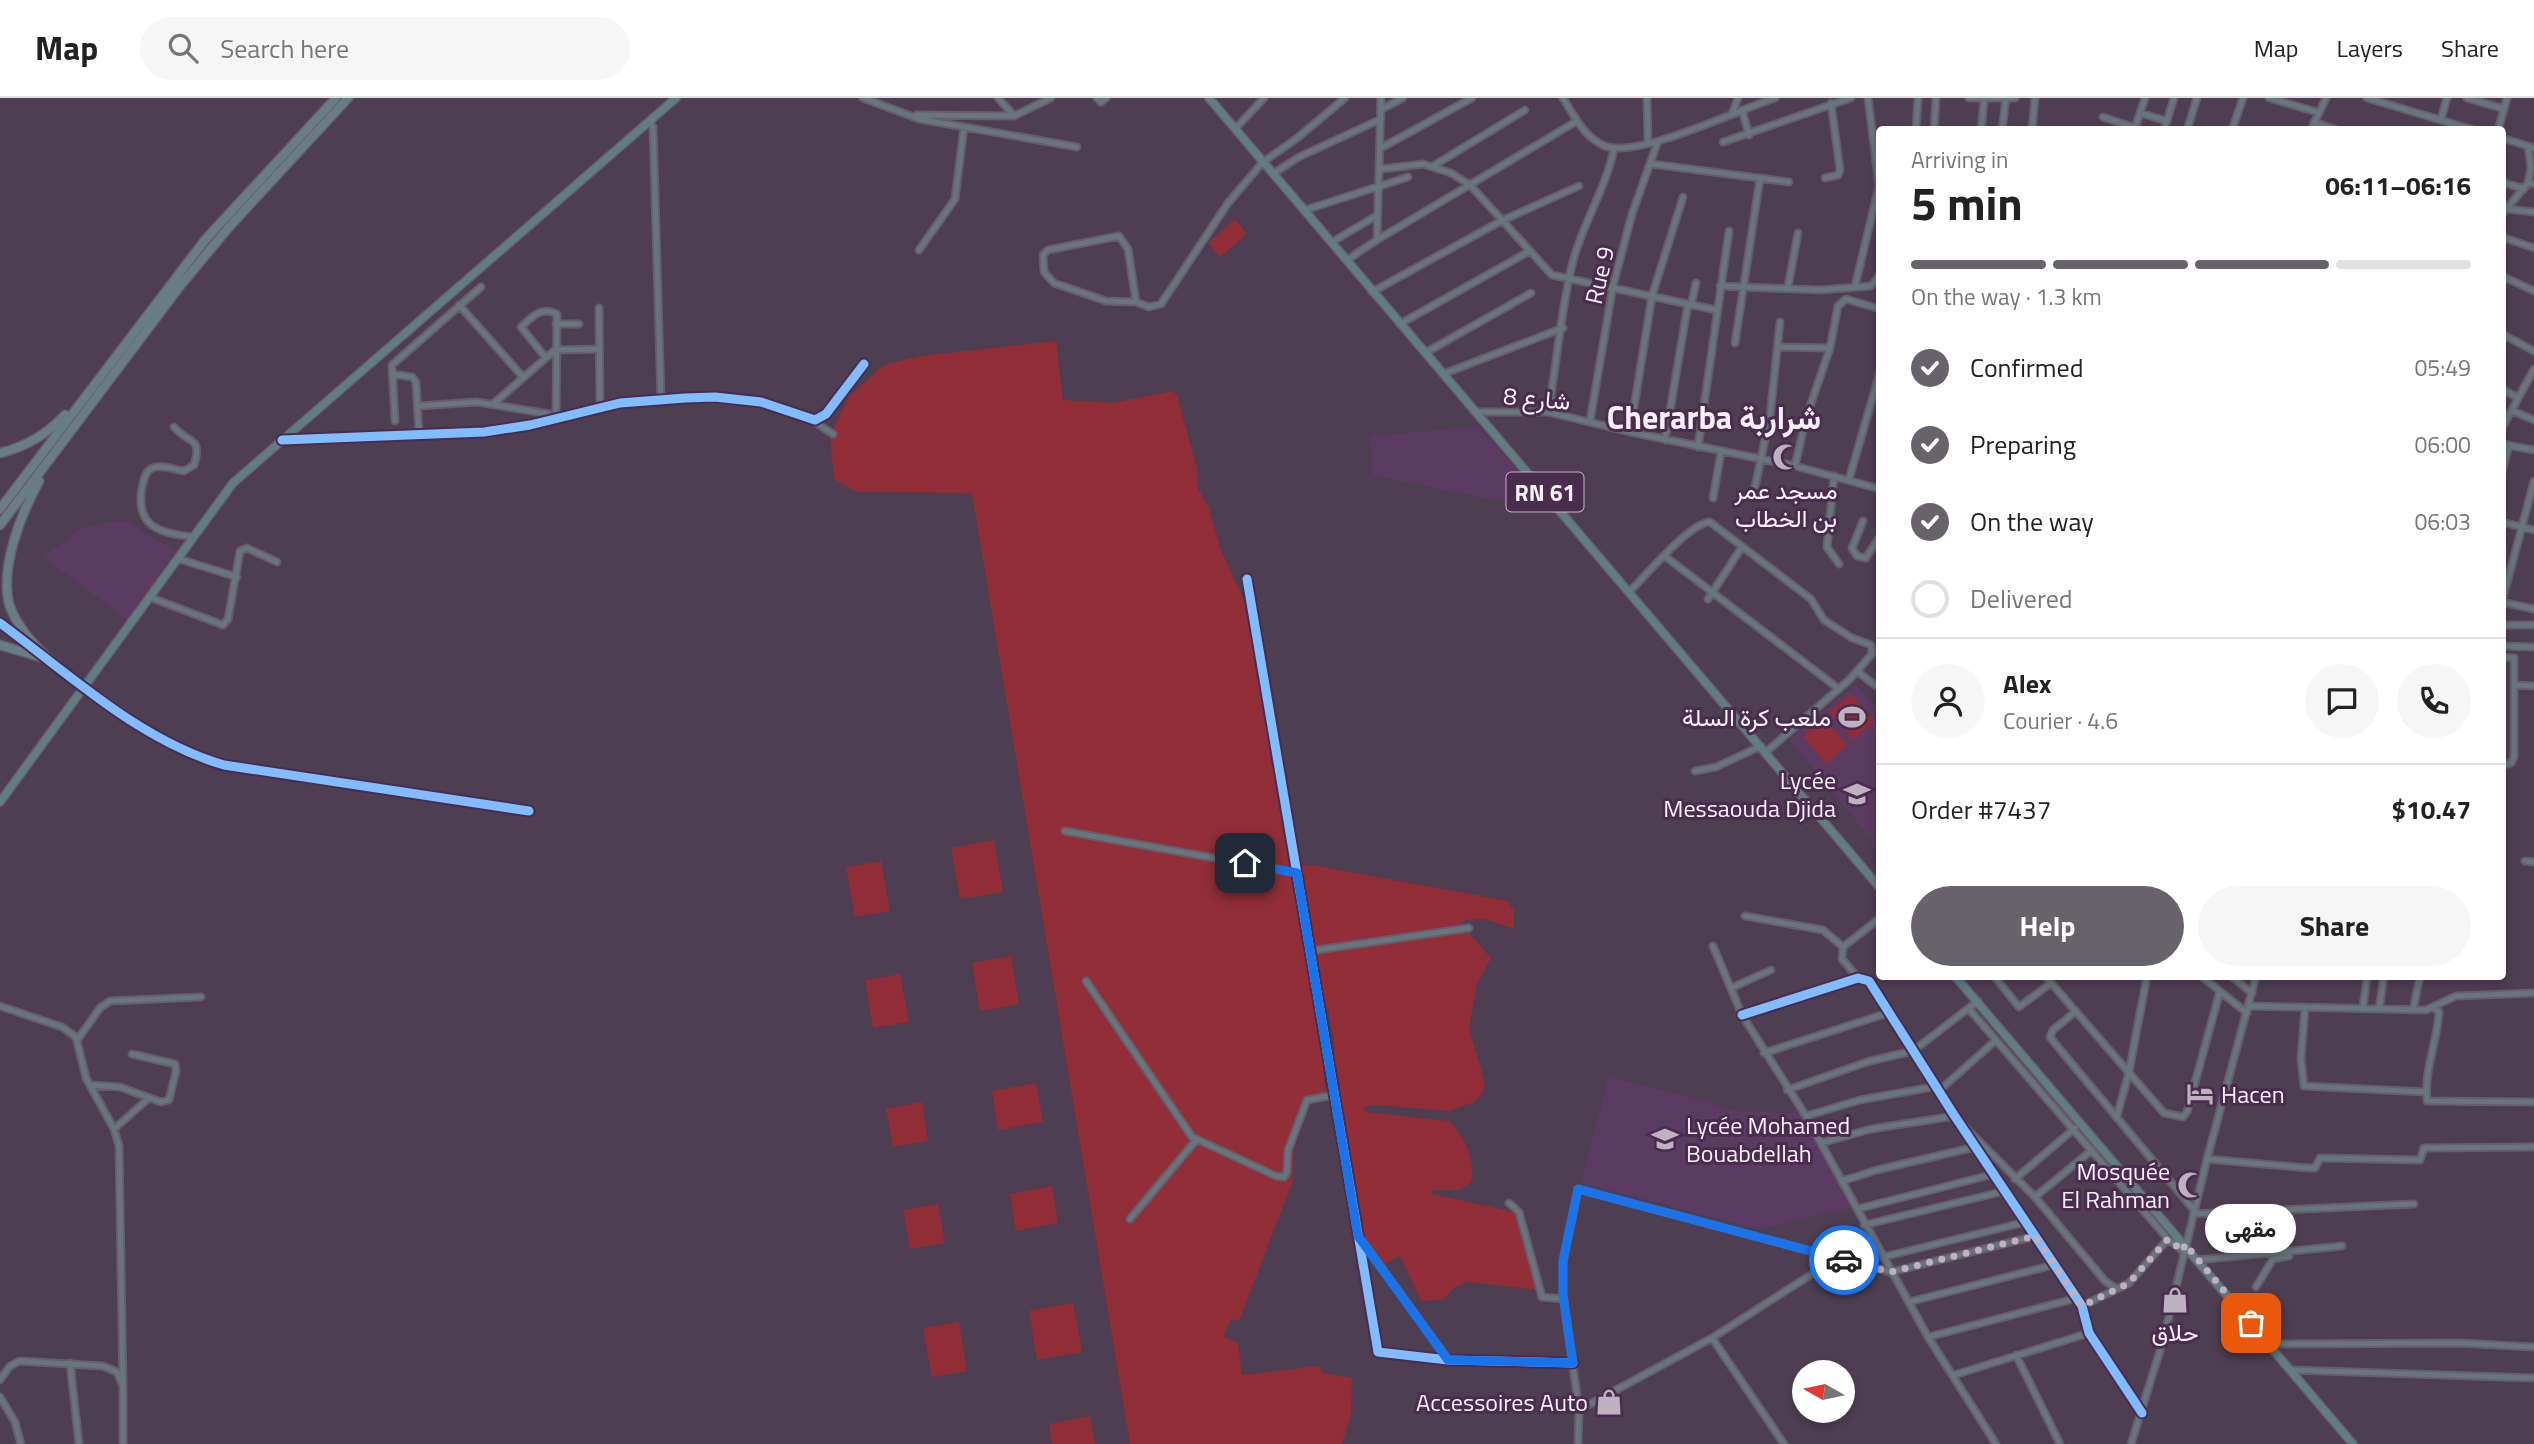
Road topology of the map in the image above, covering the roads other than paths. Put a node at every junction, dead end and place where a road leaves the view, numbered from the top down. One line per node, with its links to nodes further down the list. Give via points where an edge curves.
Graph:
1 (336, 98): 155 (highway, via 205,240)
2 (348, 98): 181 (highway, via 180,286)
3 (676, 98): 54 (main road)
4 (863, 98): 47 (street)
5 (998, 98): 48 (street)
6 (1051, 98): 48 (street)
7 (1097, 98): 8 (street, via 1101,102)
8 (1106, 98)
9 (1209, 98): 71 (main road, RN 61)
10 (1264, 98): 71 (street)
11 (1345, 98): 82 (street)
12 (1381, 98): 40 (street)
13 (1403, 98): 40 (street)
14 (1472, 98): 79 (street)
15 (1563, 98): 52 (street)
16 (1647, 98): 76 (street)
17 (1738, 98): 46 (street)
18 (1775, 98): 37 (street)
19 (1851, 98): 39 (street)
20 (1868, 98): 81 (street)
21 (1918, 98): 56 (street)
22 (1936, 98): 57 (street)
23 (1969, 98): 38 (street)
24 (2006, 98): 25 (street); 38 (street); 59 (street)
25 (2015, 98)
26 (2035, 98): 60 (street)
27 (2145, 98): 45 (street)
28 (2174, 98): 53 (street)
29 (2197, 98): 64 (street)
30 (2243, 98): 65 (street)
31 (2269, 98): 44 (street)
32 (2326, 98): 44 (street)
33 (2367, 98): 51 (street)
34 (2446, 98): 51 (street)
35 (2467, 98): 41 (street)
36 (2507, 98): 41 (street)
37 (1766, 100): 43 (street)
38 (1984, 100): 58 (street)
39 (1831, 103): 72 (street); 90 (street, via 1840,170)
40 (1382, 108): 50 (street)
41 (2504, 109): 69 (street)
42 (1525, 110): 84 (street)
43 (1742, 110): 46 (street); 72 (street)
44 (2317, 112): 55 (street)
45 (2140, 113): 53 (street); 62 (street)
46 (1732, 114): 74 (street)
47 (907, 115): 48 (street); 70 (street)
48 (1014, 116)
49 (2103, 117): 61 (street)
50 (1381, 119): 79 (street); 87 (street)
51 (2441, 120): 68 (street)
52 (1577, 121): 80 (street, via 1593,139); 94 (street)
53 (2166, 121): 63 (street)
54 (649, 122): 157 (street, via 653,127); 174 (main road)
55 (2314, 122): 66 (street); 67 (street)
56 (1916, 126)
57 (1934, 126)
58 (1981, 126)
59 (2002, 126)
60 (2032, 126)
61 (2127, 126)
62 (2136, 126)
63 (2165, 126)
64 (2188, 126)
65 (2233, 126)
66 (2312, 126)
67 (2326, 126)
68 (2461, 126)
69 (2499, 126)
70 (964, 127): 77 (street); 111 (street, via 955,199)
71 (1235, 129): 82 (main road, RN 61)
72 (1749, 135): 75 (street)
73 (2506, 139): 78 (street)
74 (1658, 141): 76 (street); 83 (street, Rue 9)
75 (1723, 142)
76 (1648, 143): 80 (street)
77 (1077, 147)
78 (2531, 147): 85 (street)
79 (1381, 148): 86 (street)
80 (1614, 149): 115 (street)
81 (1876, 157)
82 (1263, 162): 87 (main road, RN 61); 128 (street, via 1228,203 1165,301 1149,307)
83 (1652, 164): 89 (street); 118 (street, Rue 9)
84 (1433, 166): 86 (street); 94 (street)
85 (2532, 167): 93 (street)
86 (1381, 169): 96 (street)
87 (1275, 173): 101 (main road, RN 61)
88 (1408, 177): 96 (street)
89 (1760, 178): 91 (street); 122 (street)
90 (1825, 178)
91 (1789, 182)
92 (2506, 183): 97 (street)
93 (2531, 183): 97 (street)
94 (1470, 185): 104 (street); 108 (street)
95 (1579, 186): 104 (street)
96 (1379, 188): 101 (street); 103 (street)
97 (2524, 189): 100 (street)
98 (1683, 197): 127 (street)
99 (1876, 202): 120 (street)
100 (2507, 209): 102 (street)
101 (1305, 210): 109 (main road, RN 61)
102 (2534, 212)
103 (1376, 216): 108 (street); 109 (street)
104 (1501, 221): 112 (street); 125 (street)
105 (1729, 231): 119 (street)
106 (1798, 233): 123 (street)
107 (2506, 238): 110 (street)
108 (1377, 240): 113 (street)
109 (1332, 242): 113 (main road, RN 61)
110 (2534, 248)
111 (919, 250)
112 (1528, 252): 115 (street, via 1545,271); 137 (street)
113 (1347, 260): 125 (main road, RN 61)
114 (2506, 278): 124 (street)
115 (1569, 279): 118 (street); 138 (street)
116 (1876, 280): 120 (street, via 1871,286)
117 (1696, 283): 129 (street)
118 (1612, 286): 127 (street); 168 (street, Rue 9)
119 (1720, 286): 122 (street); 133 (street)
120 (1855, 286): 123 (street)
121 (481, 287): 130 (street)
122 (1743, 287): 123 (street); 140 (street)
123 (1788, 287)
124 (2534, 291)
125 (1372, 292): 137 (main road, RN 61)
126 (1531, 293): 146 (street)
127 (1652, 296): 129 (street); 171 (street)
128 (1136, 302): 128 (street, via 1106,301 1054,283 1044,272 1043,255 1048,250 1119,236 1128,249)
129 (1689, 304): 133 (street); 175 (street)
130 (459, 305): 150 (street, via 392,365); 152 (street)
131 (598, 308): 143 (street)
132 (1876, 308): 142 (street, via 1843,301)
133 (1716, 310): 177 (street)
134 (1780, 322): 141 (street)
135 (556, 324): 136 (street); 145 (street); 147 (street, via 556,314 549,311 538,312 521,327)
136 (579, 324)
137 (1399, 324): 146 (main road, RN 61)
138 (1563, 328): 151 (street); 163 (street)
139 (2506, 336): 144 (street)
140 (1735, 343)
141 (1779, 347): 142 (street); 182 (street)
142 (1830, 348): 183 (street)
143 (599, 349): 145 (street); 160 (street)
144 (2533, 349)
145 (556, 350): 147 (street); 164 (street)
146 (1425, 353): 151 (main road, RN 61)
147 (546, 358): 152 (street)
148 (864, 364): 165 (street, via 826,414)
149 (2534, 369): 156 (street)
150 (391, 374): 159 (street, via 412,377); 167 (street)
151 (1443, 374): 162 (main road, RN 61)
152 (523, 377): 158 (street)
153 (1876, 386): 185 (street)
154 (2506, 391): 156 (street)
155 (85, 396): 180 (highway, via 51,430); 190 (highway)
156 (2518, 398): 161 (street)
157 (661, 400): 160 (street); 165 (street, via 726,398 776,406)
158 (493, 404): 159 (street); 164 (street)
159 (418, 405): 172 (street)
160 (600, 408): 164 (street)
161 (2513, 411): 166 (street); 169 (street)
162 (1477, 412): 163 (street, شارع 8); 206 (main road, RN 61)
163 (1548, 412): 168 (street, شارع 8)
164 (556, 419): 172 (street, via 484,432)
165 (810, 419): 173 (street)
166 (2534, 420)
167 (395, 421)
168 (1590, 421): 171 (street, شارع 8)
169 (2506, 422)
170 (174, 428): 196 (street, via 196,444 194,465 184,471 149,470 140,512 163,530)
171 (1630, 432): 175 (street, شارع 8)
172 (419, 434): 174 (street)
173 (833, 434)
174 (282, 440): 196 (main road, via 233,484)
175 (1665, 440): 177 (street, شارع 8)
176 (2506, 444): 178 (street)
177 (1698, 447): 179 (street, شارع 8)
178 (2534, 450)
179 (1721, 452): 182 (street, شارع 8); 189 (street)
180 (0, 453)
181 (52, 456): 193 (highway); 221 (highway, via 11,547 5,584 19,625)
182 (1760, 460): 183 (street, شارع 8); 188 (street)
183 (1795, 466): 184 (street, شارع 8)
184 (1834, 475): 185 (street, شارع 8); 202 (street, via 1827,547)
185 (1849, 479): 187 (street, شارع 8)
186 (2534, 481): 194 (street)
187 (1876, 488)
188 (1753, 496)
189 (1713, 498)
190 (0, 509)
191 (1863, 521): 197 (street, via 1852,548 1857,556 1866,558)
192 (2506, 523): 194 (street)
193 (0, 525)
194 (2521, 526): 195 (street); 205 (street)
195 (2534, 530)
196 (194, 537): 200 (main road)
197 (1876, 542)
198 (1742, 547): 199 (street, via 1715,524 1705,522); 207 (street); 218 (street, via 1811,599 1824,620 1871,645)
199 (1666, 557): 206 (street); 207 (street)
200 (179, 559): 203 (street); 208 (main road)
201 (277, 562): 203 (street, via 244,548 236,563)
202 (1839, 565)
203 (237, 577): 208 (street, via 223,625)
204 (1247, 579): 235 (street)
205 (2506, 589)
206 (1629, 592): 227 (main road, RN 61)
207 (1714, 592): 209 (street); 226 (street)
208 (152, 598): 230 (main road)
209 (1708, 599)
210 (2506, 603): 211 (street)
211 (2534, 609)
212 (0, 622): 221 (street)
213 (2506, 625): 214 (street)
214 (2534, 625)
215 (0, 645): 221 (highway)
216 (2506, 646): 217 (street)
217 (2534, 648)
218 (1872, 654): 219 (street); 222 (street)
219 (1876, 656)
220 (2506, 657): 223 (street, via 2514,658)
221 (50, 660): 231 (street, bridge, via 195,757)
222 (1858, 672): 224 (street); 226 (street)
223 (2515, 685): 225 (street); 228 (street, via 2514,757)
224 (1876, 686)
225 (2534, 686)
226 (1839, 689): 227 (street)
227 (1763, 749): 229 (street); 236 (main road, RN 61)
228 (2506, 765)
229 (1695, 771)
230 (0, 802)
231 (529, 811)
232 (1065, 831): 235 (street)
233 (2525, 861): 234 (street)
234 (2534, 862)
235 (1297, 873): 242 (street)
236 (1876, 883)
237 (1745, 916): 241 (street, via 1823,930)
238 (1876, 921): 241 (street)
239 (1469, 928): 242 (street)
240 (1713, 946): 257 (street)
241 (1843, 947): 244 (street, via 1842,959)
242 (1310, 951): 285 (street)
243 (1771, 970): 257 (street)
244 (1858, 978): 271 (street, via 1870,981); 274 (street)
245 (1959, 980): 262 (main road)
246 (1997, 980): 256 (street, via 2019,1007)
247 (2048, 980): 256 (street)
248 (2146, 980): 280 (street)
249 (2206, 980): 258 (street)
250 (2237, 980): 259 (street)
251 (2255, 980): 259 (street)
252 (2366, 980): 266 (street)
253 (2383, 980): 269 (street)
254 (2419, 980): 270 (street)
255 (1086, 981): 293 (street)
256 (2051, 983): 272 (street)
257 (1731, 988): 274 (street)
258 (2220, 991): 273 (street); 280 (street, via 2183,1117 2164,1113)
259 (2252, 993): 264 (street)
260 (2534, 993): 267 (street, via 2472,993)
261 (201, 997): 275 (street, via 110,1001 100,1007)
262 (1978, 1001): 268 (street); 315 (main road)
263 (0, 1006): 275 (street, via 62,1027)
264 (2249, 1006): 265 (street); 273 (street)
265 (2305, 1007): 266 (street); 284 (street, via 2304,1086)
266 (2363, 1008): 269 (street)
267 (2434, 1008): 270 (street); 284 (street, via 2440,1012 2438,1035 2427,1065)
268 (1969, 1009): 276 (street); 277 (street)
269 (2379, 1009): 270 (street)
270 (2413, 1010)
271 (1891, 1012): 277 (street); 278 (street)
272 (2075, 1012): 280 (street); 290 (street, via 2050,1037)
273 (2247, 1013): 298 (street)
274 (1742, 1014): 278 (street)
275 (78, 1039): 281 (street)
276 (1996, 1040): 282 (street); 291 (street)
277 (1913, 1051): 282 (street); 283 (street)
278 (1764, 1053): 283 (street)
279 (132, 1054): 286 (street, via 171,1061 176,1066 169,1100)
280 (2129, 1072): 290 (street)
281 (90, 1085): 286 (street, via 117,1086); 292 (street)
282 (1939, 1088): 288 (street); 289 (street, via 1860,1100)
283 (1787, 1090): 289 (street)
284 (2426, 1092): 287 (street, via 2430,1102)
285 (1334, 1095): 293 (street, via 1307,1100 1288,1150 1284,1177); 311 (street)
286 (149, 1098): 292 (street)
287 (2534, 1102)
288 (1954, 1115): 294 (street); 295 (street); 300 (street)
289 (1806, 1116): 294 (street)
290 (2118, 1116): 307 (street)
291 (2075, 1128): 297 (street); 300 (street)
292 (114, 1129): 341 (street, via 119,1146)
293 (1197, 1139): 308 (street)
294 (1821, 1143): 301 (street)
295 (1975, 1147): 299 (street); 301 (street)
296 (2534, 1147): 298 (street, via 2424,1148 2420,1160 2320,1158 2315,1168)
297 (2092, 1150): 303 (street); 313 (street)
298 (2207, 1159): 307 (street)
299 (1994, 1174): 302 (street); 306 (street)
300 (2015, 1179): 303 (street)
301 (1842, 1181): 306 (street)
302 (2005, 1191): 309 (street); 310 (street)
303 (2035, 1197): 323 (street, via 2105,1281)
304 (1509, 1203): 325 (street, via 1519,1212 1542,1297)
305 (2414, 1204): 307 (street)
306 (1857, 1209): 310 (street)
307 (2194, 1212): 315 (street)
308 (1130, 1219)
309 (2026, 1222): 312 (street); 317 (street)
310 (1864, 1225): 317 (street)
311 (1358, 1236): 334 (street); 334 (street, via 1378,1352)
312 (2035, 1236): 320 (street); 321 (street)
313 (2168, 1239): 315 (street); 323 (street, via 2129,1283)
314 (2342, 1247): 316 (street)
315 (2184, 1248): 319 (main road); 344 (street)
316 (2295, 1252): 319 (street); 322 (street, via 2273,1259)
317 (1884, 1257): 321 (street)
318 (1837, 1258): 321 (street); 325 (street, via 1578,1189 1563,1261); 330 (street)
319 (2197, 1260): 331 (main road)
320 (2053, 1265): 324 (street); 326 (street)
321 (1891, 1272): 326 (street)
322 (2256, 1287)
323 (2117, 1289): 327 (street)
324 (2077, 1298): 327 (street); 329 (street)
325 (1563, 1299): 336 (street)
326 (1909, 1302): 329 (street)
327 (2082, 1306): 328 (street)
328 (2089, 1334): 333 (street); 344 (street)
329 (1928, 1337): 338 (street)
330 (1712, 1338): 343 (street); 349 (street)
331 (2269, 1344): 332 (street); 337 (main road)
332 (2534, 1347)
333 (2016, 1355): 338 (street); 351 (street)
334 (1448, 1360): 336 (street)
335 (70, 1363): 340 (street, via 19,1361); 341 (street, via 117,1372); 346 (street)
336 (1573, 1363): 343 (street)
337 (2292, 1370): 339 (street); 353 (main road)
338 (1954, 1376): 350 (street)
339 (2534, 1378)
340 (0, 1380)
341 (122, 1386): 347 (street)
342 (0, 1397): 345 (street)
343 (1579, 1410): 348 (street)
344 (2142, 1413): 352 (street)
345 (21, 1444)
346 (79, 1444)
347 (124, 1444)
348 (1578, 1444)
349 (1784, 1444)
350 (1996, 1444)
351 (2060, 1444)
352 (2131, 1444)
353 (2353, 1444)

